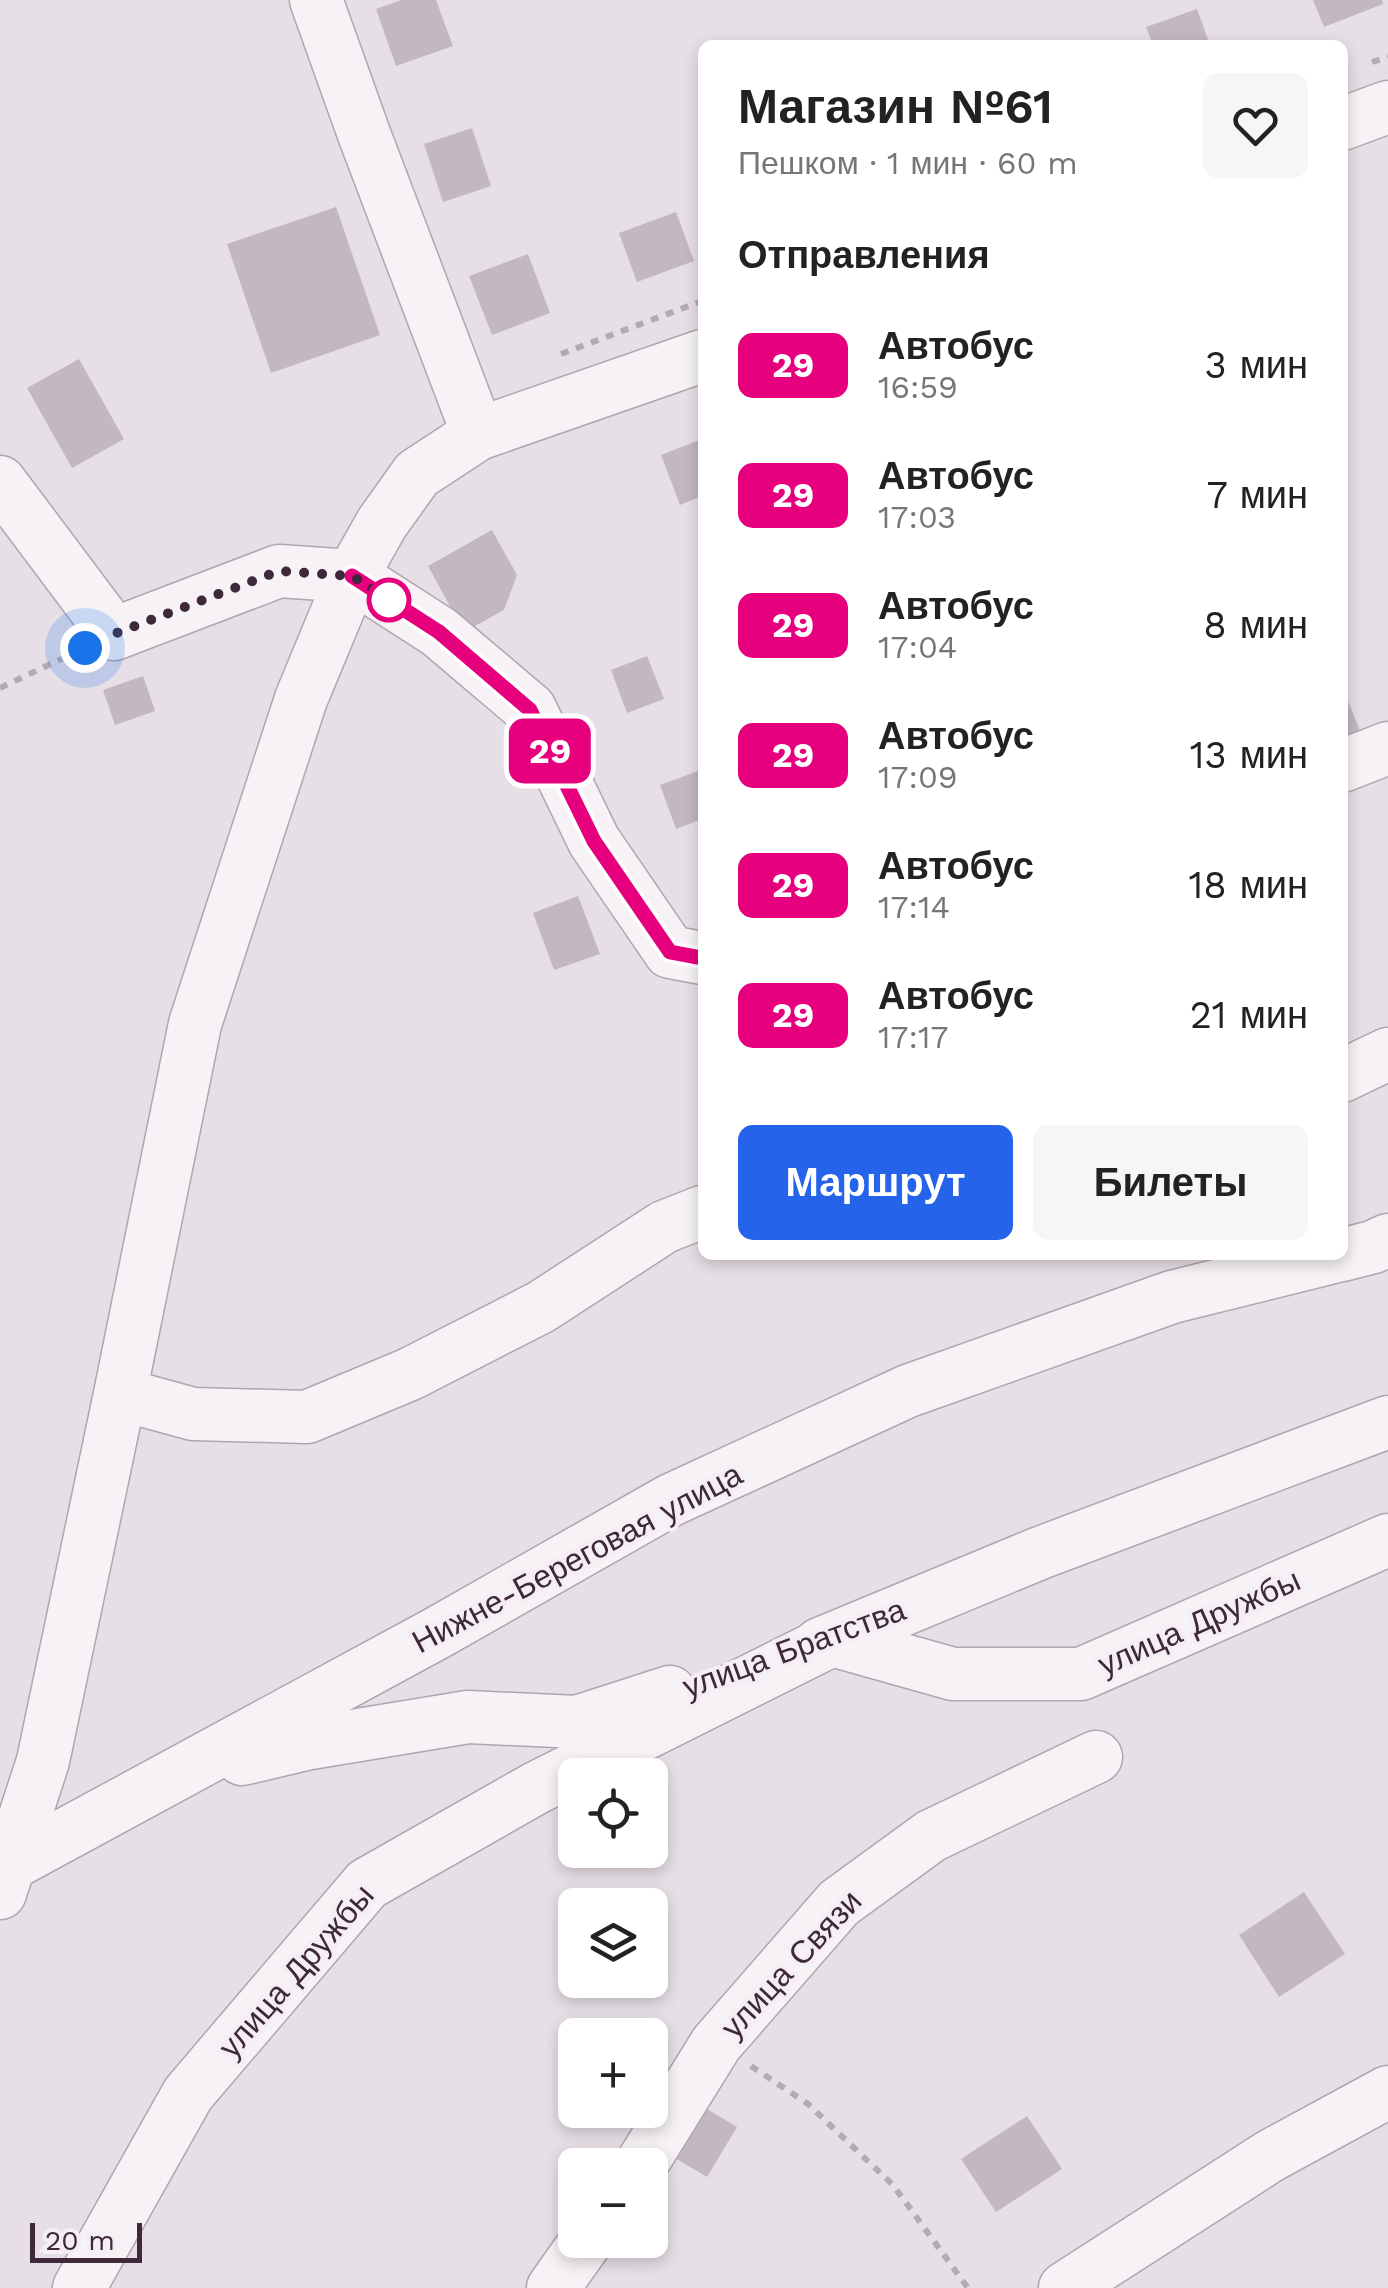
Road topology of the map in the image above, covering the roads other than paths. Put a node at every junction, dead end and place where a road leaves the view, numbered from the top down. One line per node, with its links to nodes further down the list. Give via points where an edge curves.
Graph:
1 (316, 0): 5 (street)
2 (1388, 107): 3 (street)
3 (1348, 122)
4 (698, 357): 5 (street)
5 (478, 434): 7 (street, via 417,474)
6 (0, 482): 7 (street, via 114,634 279,571)
7 (352, 576): 10 (street, via 439,632 530,710 594,841 670,952); 17 (street, via 301,699 195,1024)
8 (1388, 748): 9 (street)
9 (1348, 764)
10 (698, 957)
11 (1388, 1054): 12 (street)
12 (1348, 1073)
13 (698, 1214): 17 (street, via 664,1227 541,1307 307,1417 193,1414)
14 (1388, 1240): 15 (street, Нижне-Береговая улица)
15 (1348, 1253)
16 (1322, 1260): 22 (street, Нижне-Береговая улица, via 1172,1297 908,1390 671,1500)
17 (120, 1394): 23 (street, via 42,1760)
18 (1388, 1422): 20 (street, улица Братства, via 1040,1553)
19 (1388, 1540): 20 (street, улица Дружбы, via 1081,1674 952,1674)
20 (832, 1640): 22 (street, улица Братства, via 576,1722 468,1717); 27 (street, улица Дружбы, via 536,1788 367,1884 188,2094)
21 (1096, 1758): 25 (street, улица Связи, via 931,1836 840,1903 716,2044)
22 (177, 1774): 23 (street, Нижне-Береговая улица)
23 (5, 1879)
24 (1388, 2092): 29 (street, via 1270,2156)
25 (652, 2148)
26 (574, 2258): 28 (street)
27 (80, 2288)
28 (553, 2288)
29 (1064, 2288)

